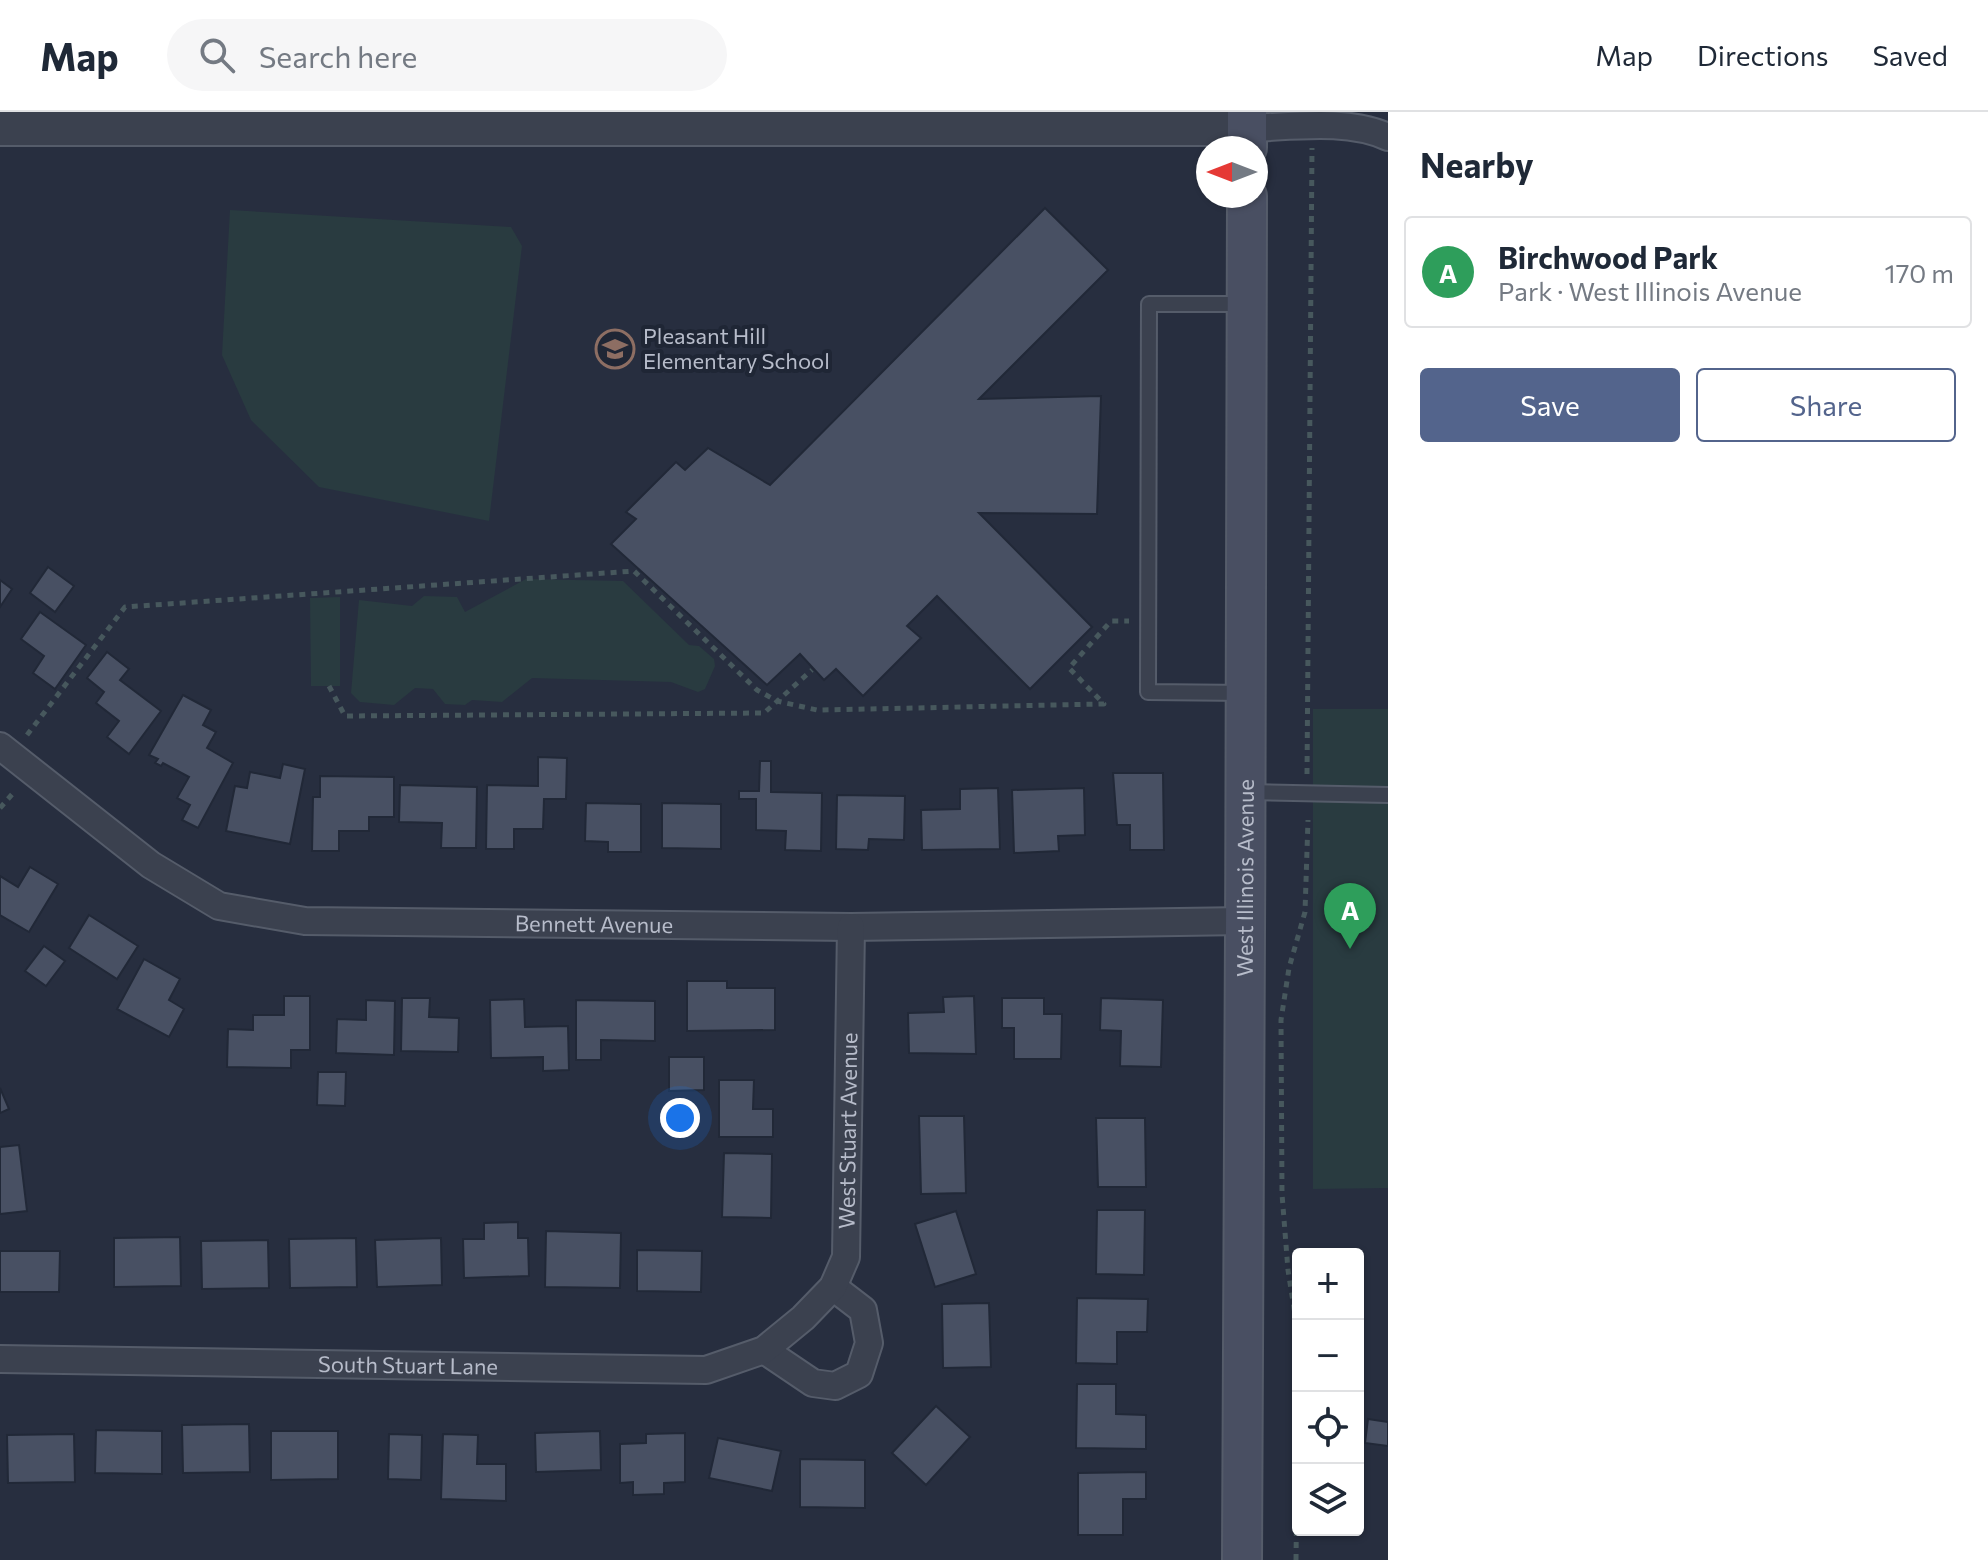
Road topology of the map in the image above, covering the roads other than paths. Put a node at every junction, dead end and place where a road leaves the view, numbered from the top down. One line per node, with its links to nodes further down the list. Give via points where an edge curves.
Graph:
1 (426, 120): 2 (street); 3 (street)
2 (0, 128)
3 (1247, 129): 4 (street, via 1333,126)
4 (1388, 137)
5 (1247, 208): 6 (main road, West Illinois Avenue)
6 (1247, 304): 7 (main road, West Illinois Avenue); 7 (lane, via 1149,304 1148,692)
7 (1247, 693): 9 (main road, West Illinois Avenue)
8 (6, 750): 12 (street, Bennett Avenue, via 151,865 219,906 305,921)
9 (1247, 792): 10 (lane); 11 (main road, West Illinois Avenue)
10 (1388, 795)
11 (1244, 921): 12 (street, Bennett Avenue); 17 (main road, West Illinois Avenue)
12 (851, 927): 13 (street, West Stuart Avenue, via 846,1257)
13 (833, 1287): 14 (street, West Stuart Avenue); 15 (street, via 863,1310 869,1343 859,1374 835,1386 813,1383)
14 (803, 1318): 15 (street, South Stuart Lane)
15 (764, 1350): 16 (street, South Stuart Lane, via 706,1370)
16 (0, 1359)
17 (1242, 1560)

